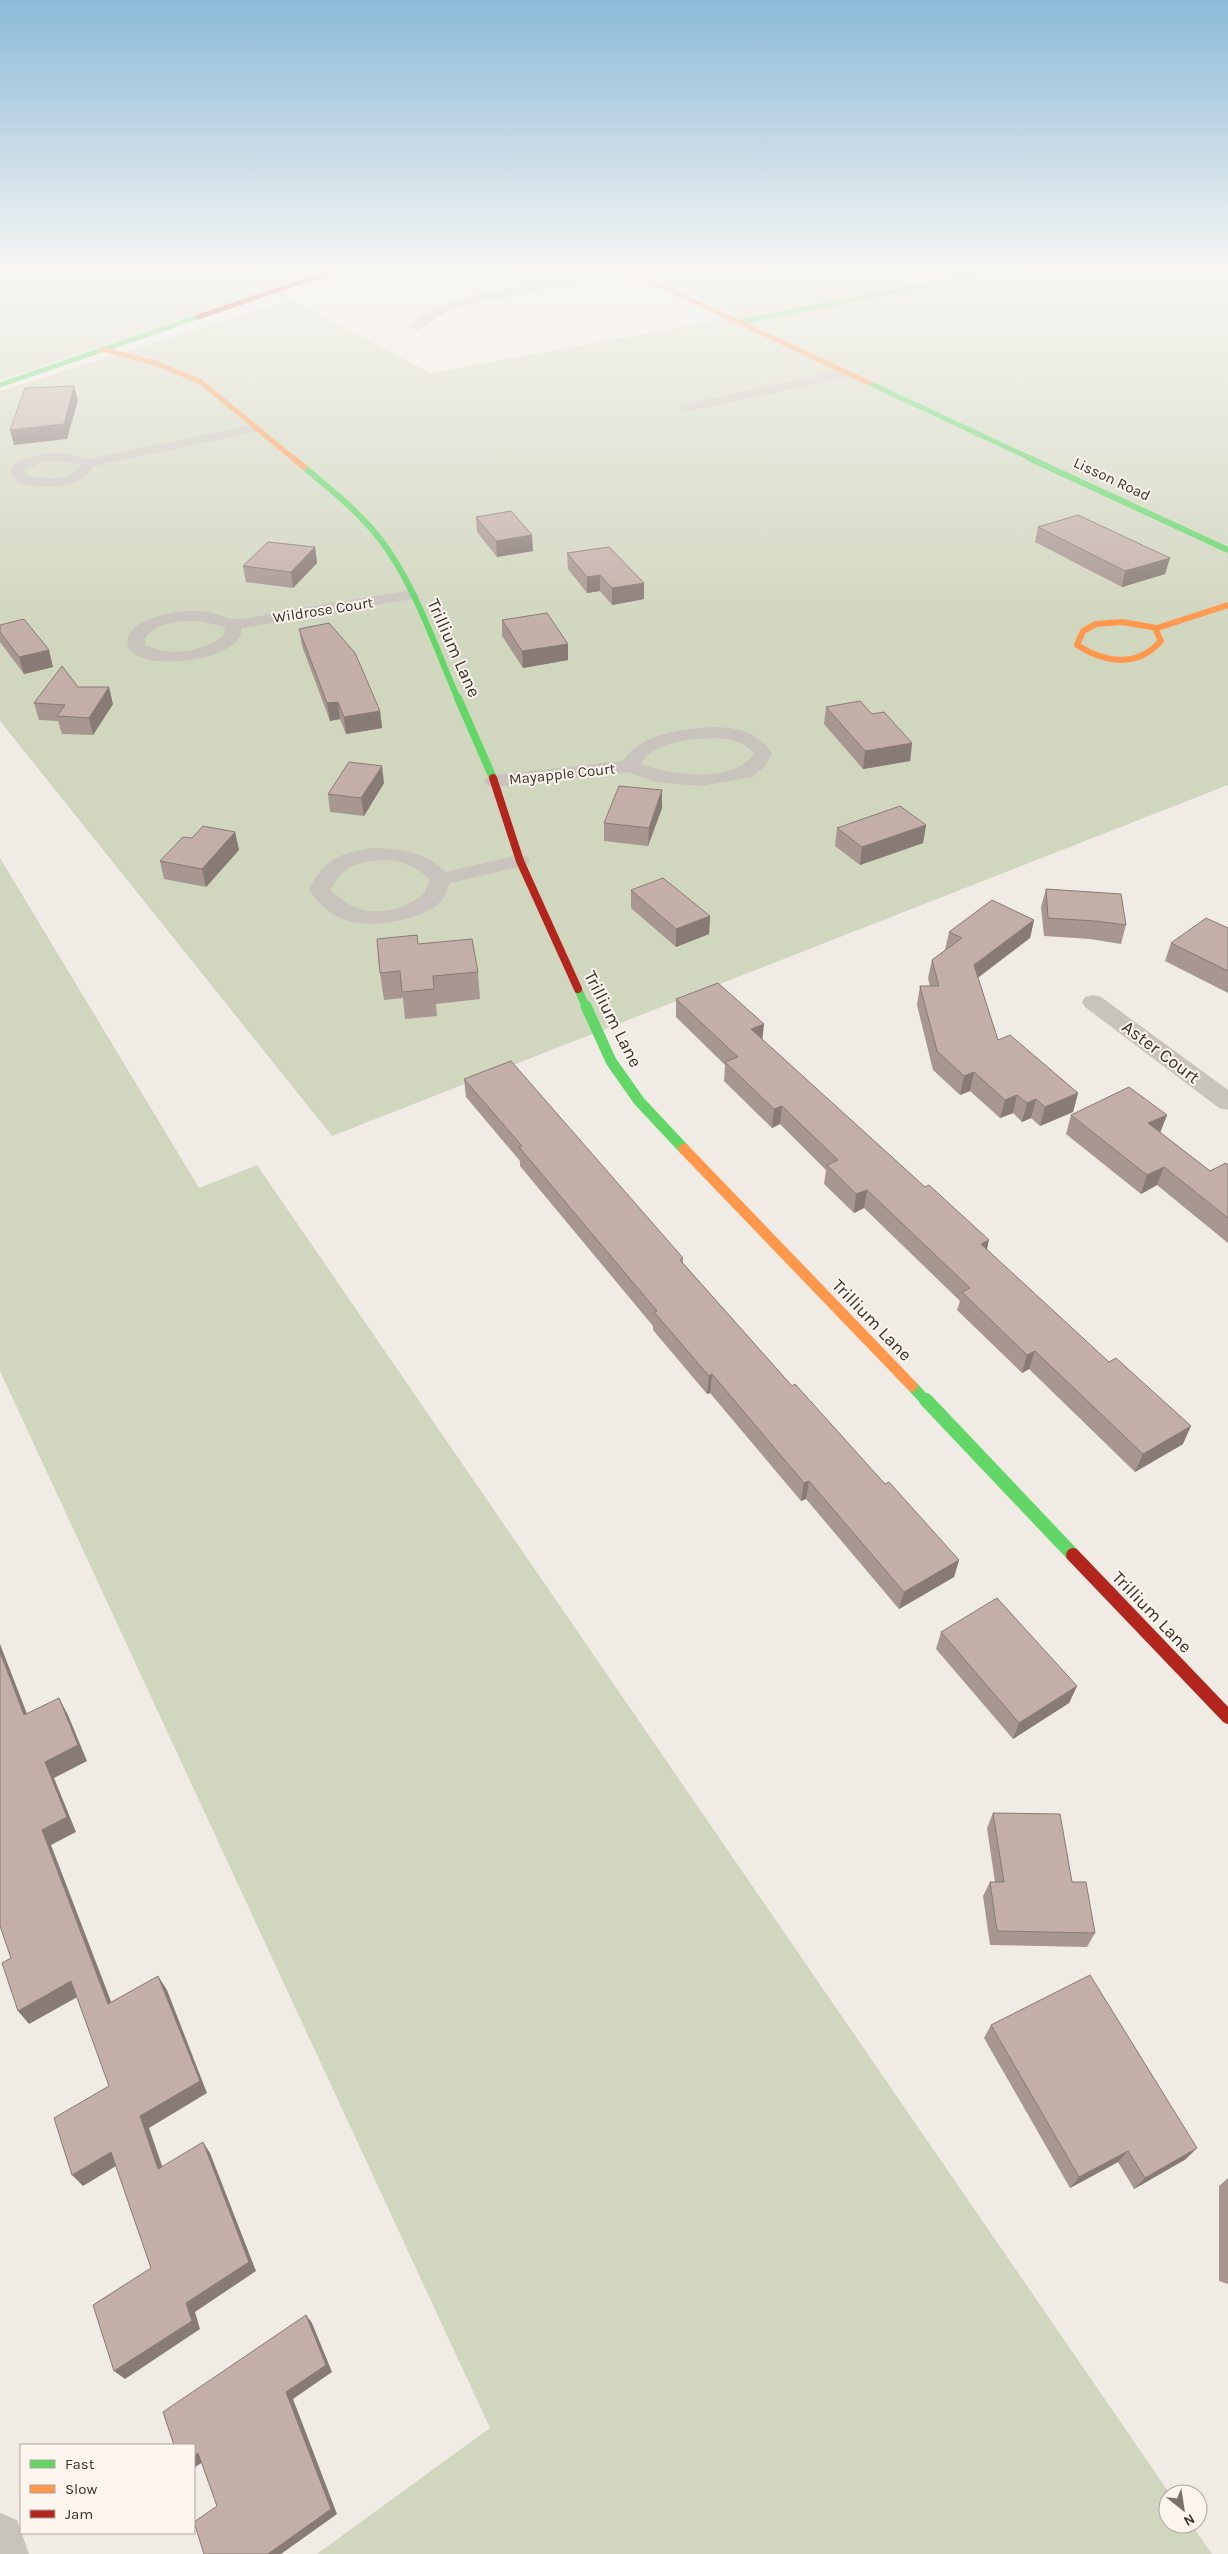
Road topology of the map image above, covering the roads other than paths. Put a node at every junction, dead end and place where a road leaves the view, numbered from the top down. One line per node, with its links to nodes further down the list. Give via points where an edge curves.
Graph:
1 (211, 390): 5 (street, Trillium Lane)
2 (768, 390): 4 (street)
3 (884, 390): 7 (street, Lisson Road)
4 (686, 408)
5 (256, 428): 6 (street); 8 (street, Trillium Lane, via 347,502 390,553)
6 (89, 463)
7 (1228, 550)
8 (412, 595): 10 (street, Wildrose Court); 13 (street, Trillium Lane)
9 (1228, 605): 11 (street)
10 (234, 624): 10 (street, Wildrose Court, via 232,637 220,647 199,655 171,658 148,654 136,648 134,641 138,632 154,622 176,618 200,616)
11 (1155, 628): 11 (street, via 1161,641 1158,649 1144,658 1095,657 1077,645 1078,635 1085,627 1130,623)
12 (630, 766): 12 (street, Mayapple Court, via 639,751 664,740 702,733 733,734 753,741 763,754 745,773 701,780 656,776); 13 (street, Mayapple Court)
13 (494, 781): 14 (street, Trillium Lane)
14 (520, 861): 15 (street); 18 (street, Trillium Lane, via 611,1061 639,1101)
15 (441, 879): 15 (street, via 432,898 406,912 378,917 354,916 329,902 320,890 327,876 345,862 375,853 404,856 425,864)
16 (1093, 1002): 17 (street, Aster Court)
17 (1228, 1102)
18 (1228, 1717)
19 (0, 2537): 20 (street)
20 (5, 2554)

